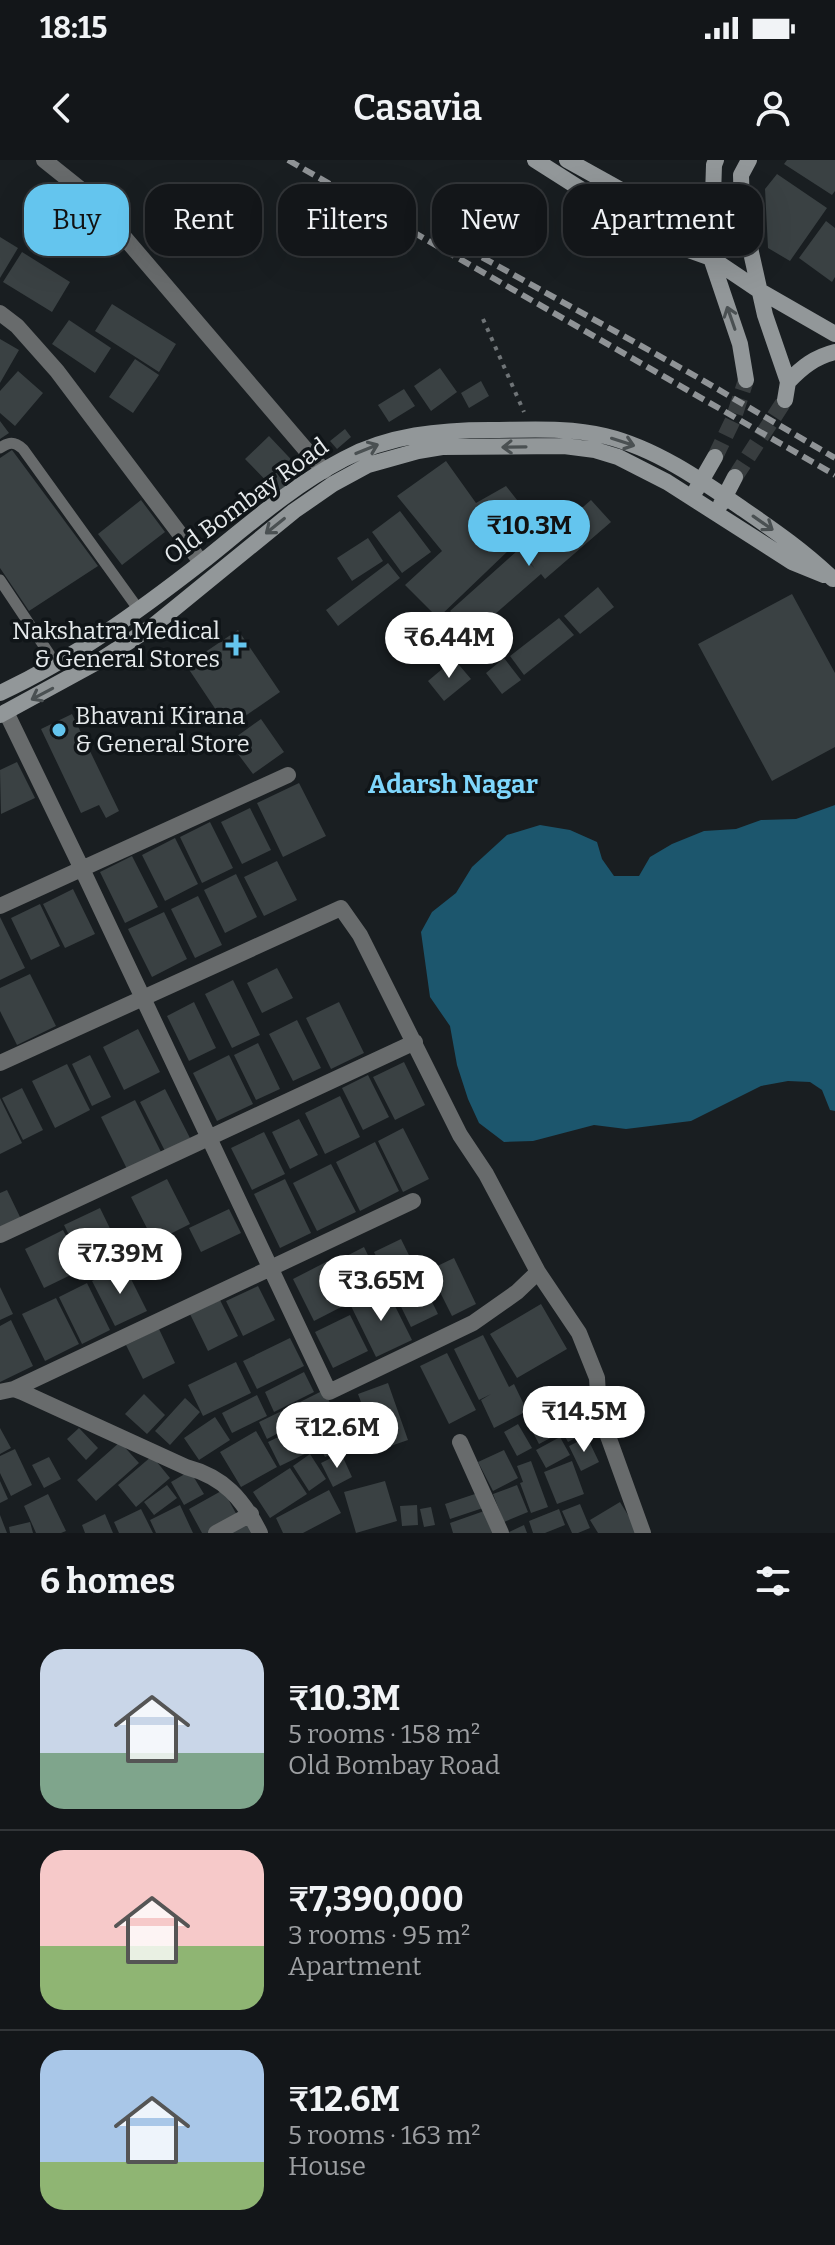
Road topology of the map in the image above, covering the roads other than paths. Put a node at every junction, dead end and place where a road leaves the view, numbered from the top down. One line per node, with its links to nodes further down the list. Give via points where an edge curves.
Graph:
1 (44, 160): 18 (street, via 89,196)
2 (535, 160): 8 (main road, via 653,235)
3 (567, 160): 6 (main road)
4 (716, 160): 7 (main road)
5 (749, 160): 9 (main road, via 741,175 742,212)
6 (610, 184)
7 (713, 184)
8 (711, 258): 9 (main road); 13 (main road, one-way to 8, via 740,344)
9 (760, 291): 11 (main road); 14 (main road)
10 (0, 313): 24 (street, via 57,371)
11 (835, 334)
12 (835, 352): 14 (main road, via 817,358)
13 (746, 380)
14 (788, 382): 15 (main road)
15 (785, 400)
16 (0, 448): 27 (lane, via 14,443 23,449)
17 (715, 457): 20 (main road)
18 (324, 471): 20 (main road, Old Bombay Road, one-way to 20, via 364,450 406,438 464,430 533,430 582,432 629,443); 24 (main road, Old Bombay Road)
19 (735, 477): 21 (main road)
20 (701, 481): 21 (main road, Old Bombay Road); 22 (main road)
21 (725, 497): 23 (main road); 25 (main road, Old Bombay Road, one-way to 25, via 801,549)
22 (692, 498): 23 (main road, Old Bombay Road); 30 (main road, Old Bombay Road, one-way to 30, via 642,468 595,450 442,447 387,458 350,473 294,511 127,644)
23 (717, 513): 25 (main road, Old Bombay Road, via 792,562)
24 (201, 562): 27 (main road, Old Bombay Road)
25 (834, 579)
26 (0, 580): 28 (lane)
27 (139, 610): 28 (main road, Old Bombay Road)
28 (56, 664): 29 (main road, Old Bombay Road)
29 (2, 687)
30 (3, 713): 32 (street)
31 (288, 775): 32 (street)
32 (82, 869): 33 (street); 34 (street)
33 (0, 906)
34 (143, 998): 35 (street, via 341,908); 36 (street); 37 (street)
35 (415, 1042): 37 (street); 41 (street, via 460,1135)
36 (0, 1063)
37 (208, 1137): 39 (street); 40 (street)
38 (413, 1201): 40 (street)
39 (0, 1235)
40 (270, 1268): 41 (street, via 329,1392 473,1323); 42 (street)
41 (538, 1272): 48 (street, via 579,1333 597,1378 599,1411)
42 (7, 1391): 44 (street, via 22,1392 206,1472)
43 (460, 1442): 47 (street)
44 (251, 1514): 45 (street); 46 (street)
45 (216, 1533)
46 (260, 1533)
47 (501, 1533)
48 (643, 1533)

